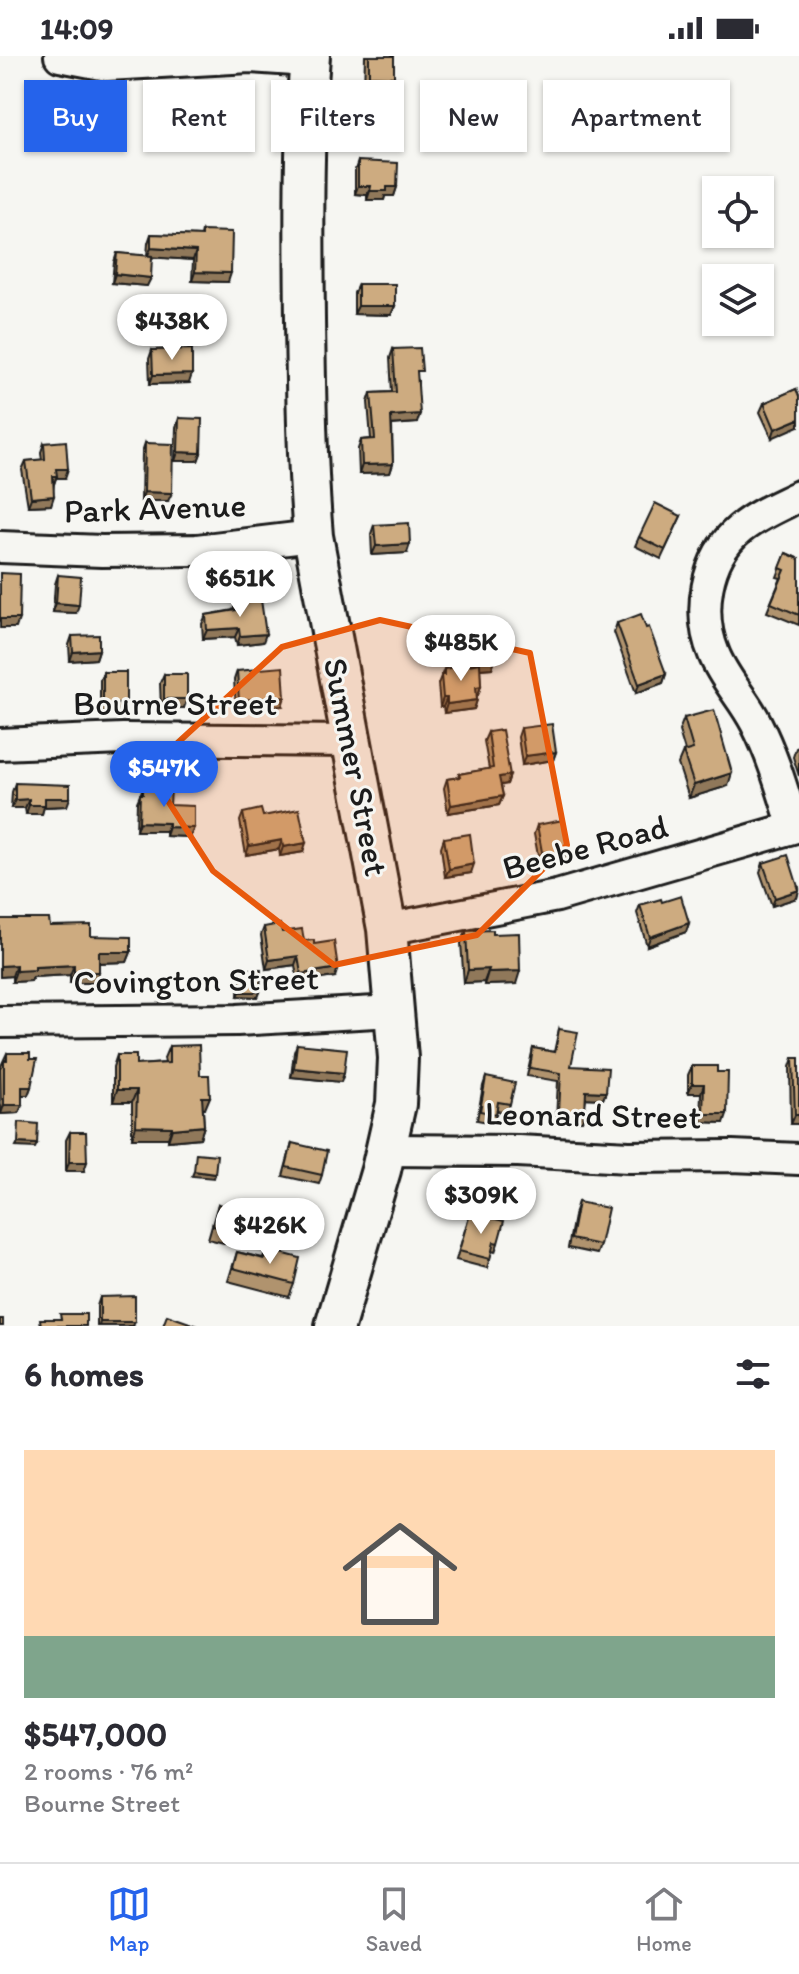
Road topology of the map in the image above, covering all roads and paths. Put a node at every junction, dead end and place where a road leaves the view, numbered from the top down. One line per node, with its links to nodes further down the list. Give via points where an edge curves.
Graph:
1 (60, 56): 2 (street, via 107,65)
2 (309, 58): 4 (main road, Summer Street, via 305,291)
3 (799, 496): 8 (street, via 758,517 724,545 710,576 706,608 714,656 764,738)
4 (313, 536): 5 (street, Park Avenue, via 181,550); 6 (main road, Summer Street)
5 (0, 547)
6 (351, 741): 7 (street, Bourne Street); 9 (main road, Summer Street)
7 (0, 744)
8 (797, 826): 9 (street, Beebe Road, via 557,896)
9 (387, 929): 10 (main road, Summer Street)
10 (393, 1011): 11 (street, Covington Street, via 237,1020); 12 (main road, Summer Street, via 399,1081)
11 (0, 1022)
12 (385, 1150): 13 (street, Leonard Street); 14 (main road, Summer Street)
13 (799, 1159)
14 (335, 1326)

